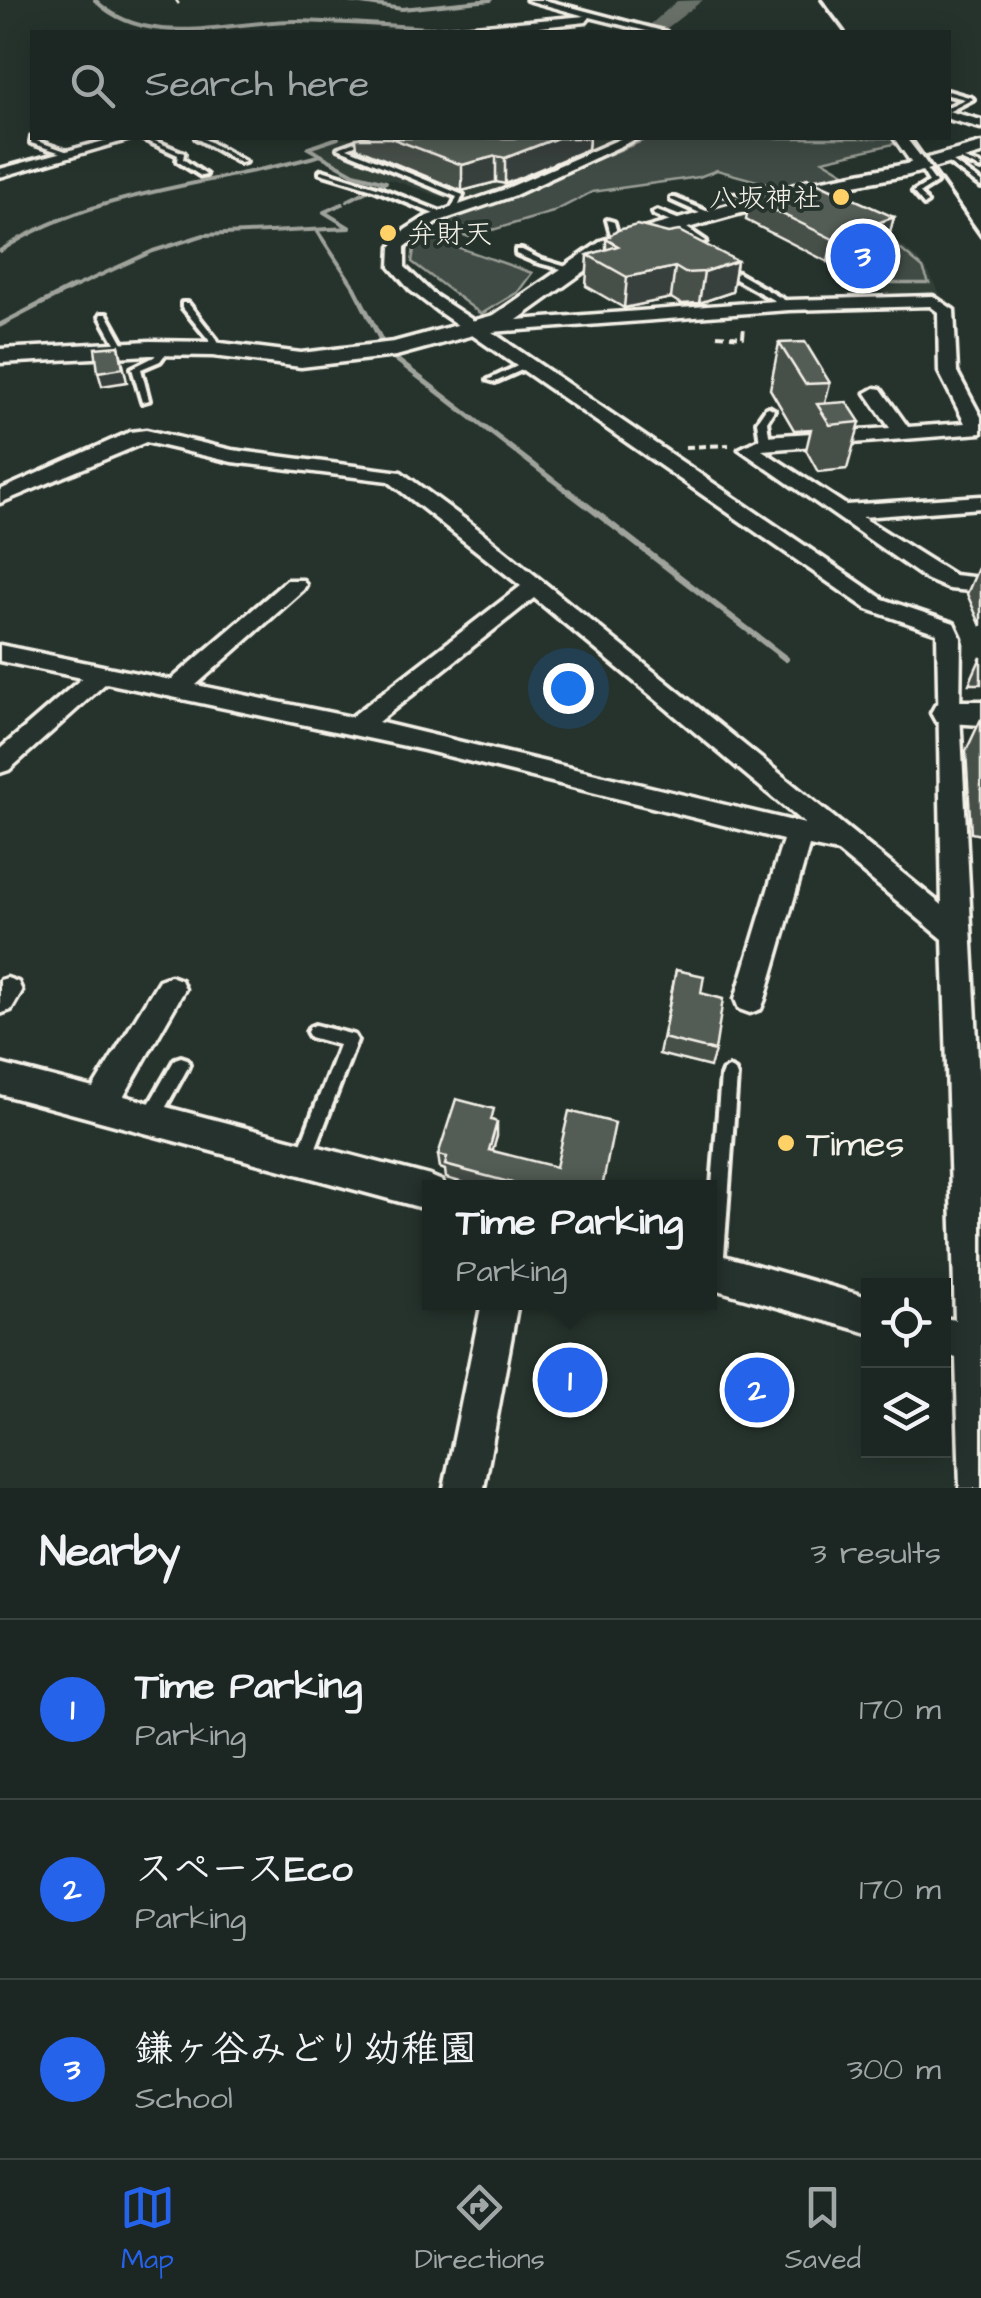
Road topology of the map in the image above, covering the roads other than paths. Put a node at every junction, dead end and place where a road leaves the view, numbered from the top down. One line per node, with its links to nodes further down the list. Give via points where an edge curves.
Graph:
1 (532, 0): 2 (street)
2 (599, 18): 3 (street); 4 (street)
3 (490, 30)
4 (652, 30)
5 (951, 94): 6 (lane, via 970,99)
6 (951, 110)
7 (951, 113): 8 (street)
8 (981, 124)
9 (34, 140): 16 (lane)
10 (121, 140): 16 (street)
11 (149, 140): 22 (lane, via 182,154 179,160)
12 (202, 140): 18 (lane)
13 (365, 140): 28 (lane, via 341,148 461,196)
14 (627, 140): 28 (street)
15 (901, 140): 19 (street)
16 (71, 154): 21 (street)
17 (970, 155): 19 (street); 23 (lane)
18 (242, 162)
19 (920, 166): 26 (lane, via 934,184 916,192); 27 (street, via 814,187)
20 (322, 172): 28 (lane)
21 (0, 173)
22 (203, 174)
23 (981, 185)
24 (724, 193): 27 (lane)
25 (673, 199): 29 (lane)
26 (924, 203)
27 (767, 207): 29 (street)
28 (448, 212): 41 (street, via 410,234 395,254 396,264 425,296)
29 (714, 216): 30 (street)
30 (649, 231): 31 (lane); 33 (street); 34 (lane)
31 (702, 242)
32 (519, 252): 33 (lane)
33 (569, 270): 41 (street, via 508,316)
34 (594, 270)
35 (710, 270): 37 (lane)
36 (726, 270): 39 (lane)
37 (737, 288)
38 (185, 305): 44 (lane, via 214,340)
39 (790, 305): 41 (street); 51 (street, via 943,305 948,372)
40 (104, 316): 42 (lane)
41 (476, 328): 44 (street, via 328,360); 46 (street)
42 (116, 348): 43 (street); 45 (street)
43 (166, 348): 44 (street); 49 (lane, via 136,368)
44 (213, 349)
45 (0, 356)
46 (528, 364): 47 (lane); 63 (street, via 875,604 946,628)
47 (492, 380)
48 (874, 393): 52 (street)
49 (145, 400)
50 (769, 410): 53 (lane, via 762,421)
51 (979, 427): 52 (street)
52 (902, 432): 53 (street, via 834,430)
53 (765, 442): 56 (street, via 748,449)
54 (0, 497): 59 (street, via 138,436 232,456 364,470 394,476)
55 (981, 502): 56 (street)
56 (840, 512): 58 (street, via 949,582)
57 (295, 585): 62 (street)
58 (981, 585)
59 (534, 587): 64 (street); 67 (street)
60 (0, 653): 61 (street)
61 (102, 674): 62 (street); 65 (street)
62 (176, 689): 64 (street)
63 (964, 713): 68 (street)
64 (355, 726): 66 (street)
65 (0, 763)
66 (799, 833): 67 (street); 70 (street)
67 (844, 844): 68 (street)
68 (958, 934): 83 (street)
69 (170, 989): 75 (street)
70 (750, 999)
71 (315, 1032): 77 (lane, via 349,1040)
72 (181, 1064): 76 (lane)
73 (729, 1076): 79 (lane)
74 (0, 1079): 75 (street)
75 (100, 1106): 76 (street)
76 (149, 1119): 77 (street)
77 (303, 1160): 78 (street)
78 (422, 1191)
79 (717, 1214)
80 (717, 1272): 82 (street)
81 (498, 1310): 84 (street)
82 (861, 1313)
83 (958, 1339): 85 (street)
84 (464, 1488)
85 (980, 1488)

